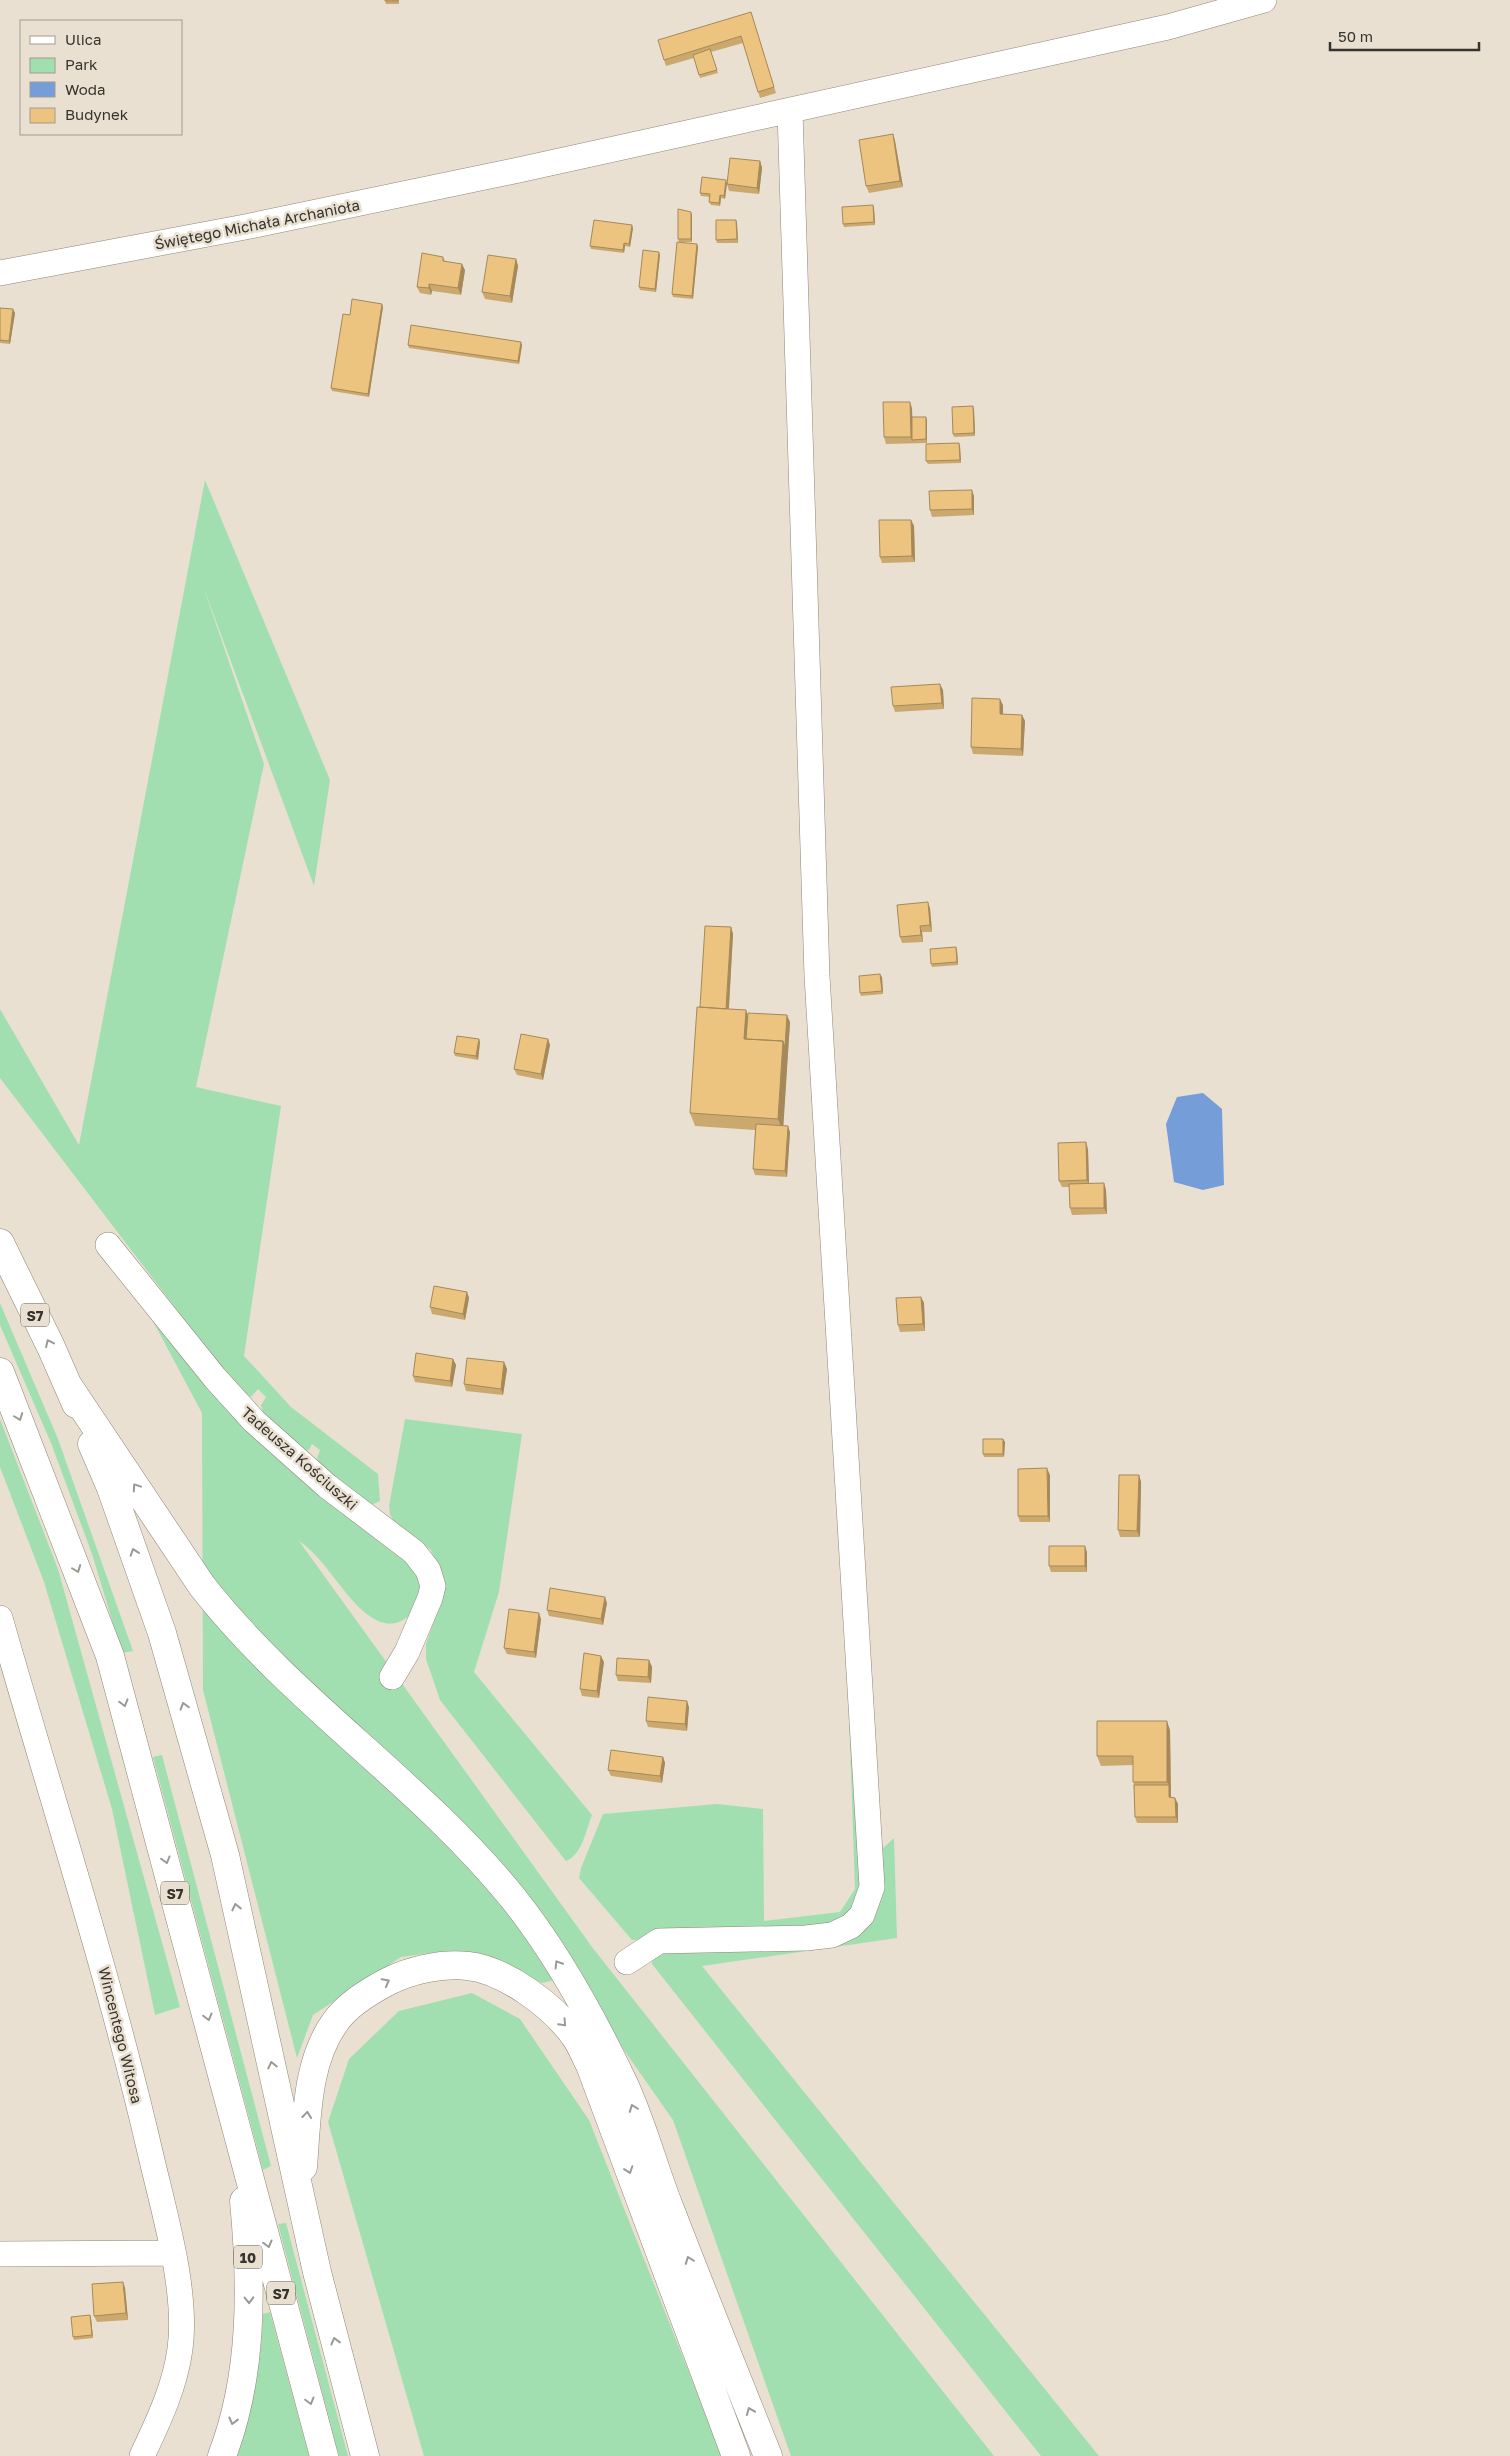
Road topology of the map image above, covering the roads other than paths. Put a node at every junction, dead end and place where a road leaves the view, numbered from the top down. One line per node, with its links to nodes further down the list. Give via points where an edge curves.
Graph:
1 (1264, 0): 2 (street, Świętego Michała Archanioła, via 1168,27)
2 (790, 111): 3 (street, Świętego Michała Archanioła, via 245,227); 10 (street, via 817,976 872,1887 862,1915 851,1926 832,1934 806,1938 659,1942)
3 (0, 273)
4 (0, 1242): 7 (highway, S7, one-way to 4)
5 (108, 1245): 9 (street, Tadeusza Kościuszki, via 215,1378 254,1421 327,1486 414,1552 428,1570 432,1586 430,1598 407,1652)
6 (0, 1372): 11 (highway, S7, one-way to 11, via 110,1656)
7 (69, 1388): 12 (highway, S7, one-way to 7, via 225,1856 182,1700 111,1488); 20 (highway, one-way to 7, via 702,2294 622,2081 552,1953 514,1900 468,1845 269,1663 223,1612 202,1586)
8 (0, 1618): 13 (street, Wincentego Witosa, via 102,1960)
9 (392, 1677)
10 (627, 1962)
11 (238, 2129): 16 (highway, 10, one-way to 16, via 249,2310 239,2394); 17 (highway, S7, one-way to 17)
12 (301, 2198): 18 (highway, S7, one-way to 12); 19 (highway, one-way to 19, via 312,2082 320,2054 336,2020 370,1991 399,1975 438,1966 469,1966 521,1987 574,2035 590,2066)
13 (173, 2253): 14 (street); 15 (street, Wincentego Witosa, via 181,2318 180,2349 165,2407)
14 (0, 2254)
15 (142, 2456)
16 (222, 2456)
17 (324, 2456)
18 (365, 2456)
19 (736, 2456)
20 (768, 2456)

